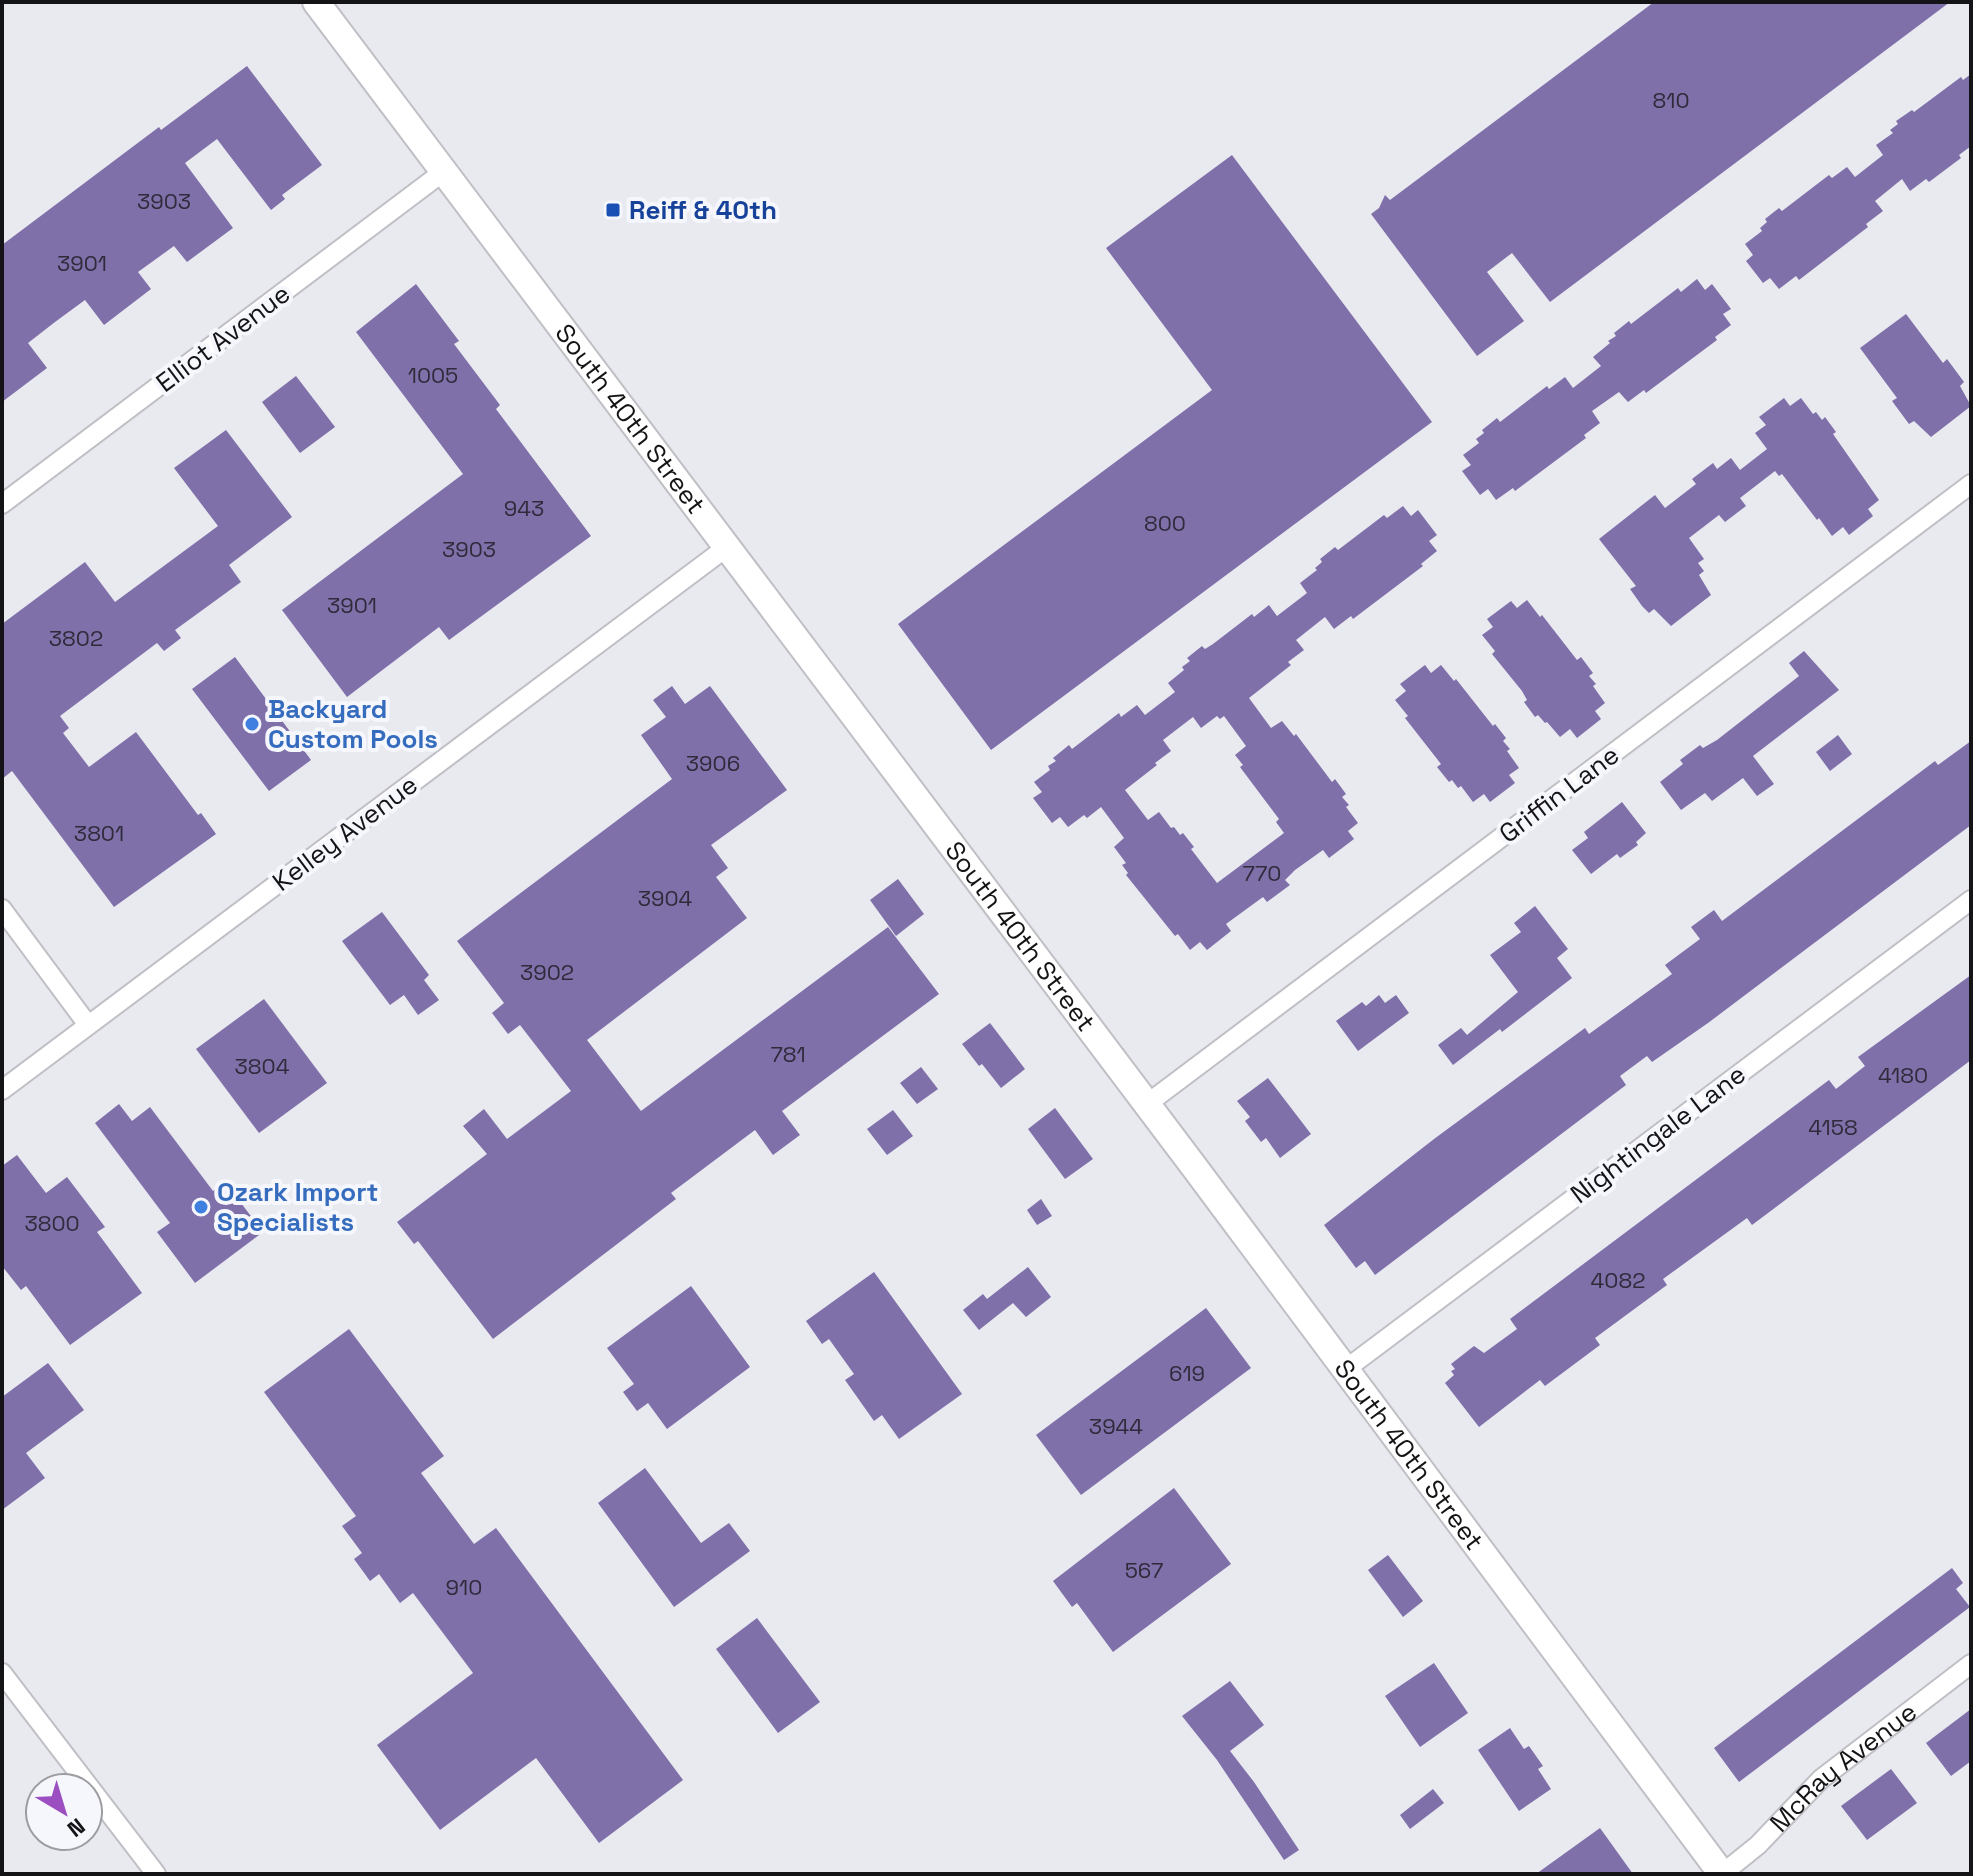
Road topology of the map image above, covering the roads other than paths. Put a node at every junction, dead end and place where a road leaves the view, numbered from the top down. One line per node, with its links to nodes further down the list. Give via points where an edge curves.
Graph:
1 (316, 2): 2 (street, South 40th Street)
2 (443, 172): 4 (street, Elliot Avenue); 5 (street, South 40th Street)
3 (1971, 484): 10 (street, Griffin Lane)
4 (2, 504)
5 (727, 547): 8 (street, Kelley Avenue); 10 (street, South 40th Street)
6 (1971, 900): 11 (street, Nightingale Lane)
7 (2, 909): 8 (street)
8 (88, 1025): 9 (street, Kelley Avenue)
9 (2, 1090)
10 (1147, 1104): 11 (street, South 40th Street)
11 (1346, 1369): 15 (street, South 40th Street)
12 (1971, 1664): 15 (street, McRay Avenue, via 1821,1779 1758,1845)
13 (2, 1673): 14 (street)
14 (156, 1874)
15 (1722, 1874)

